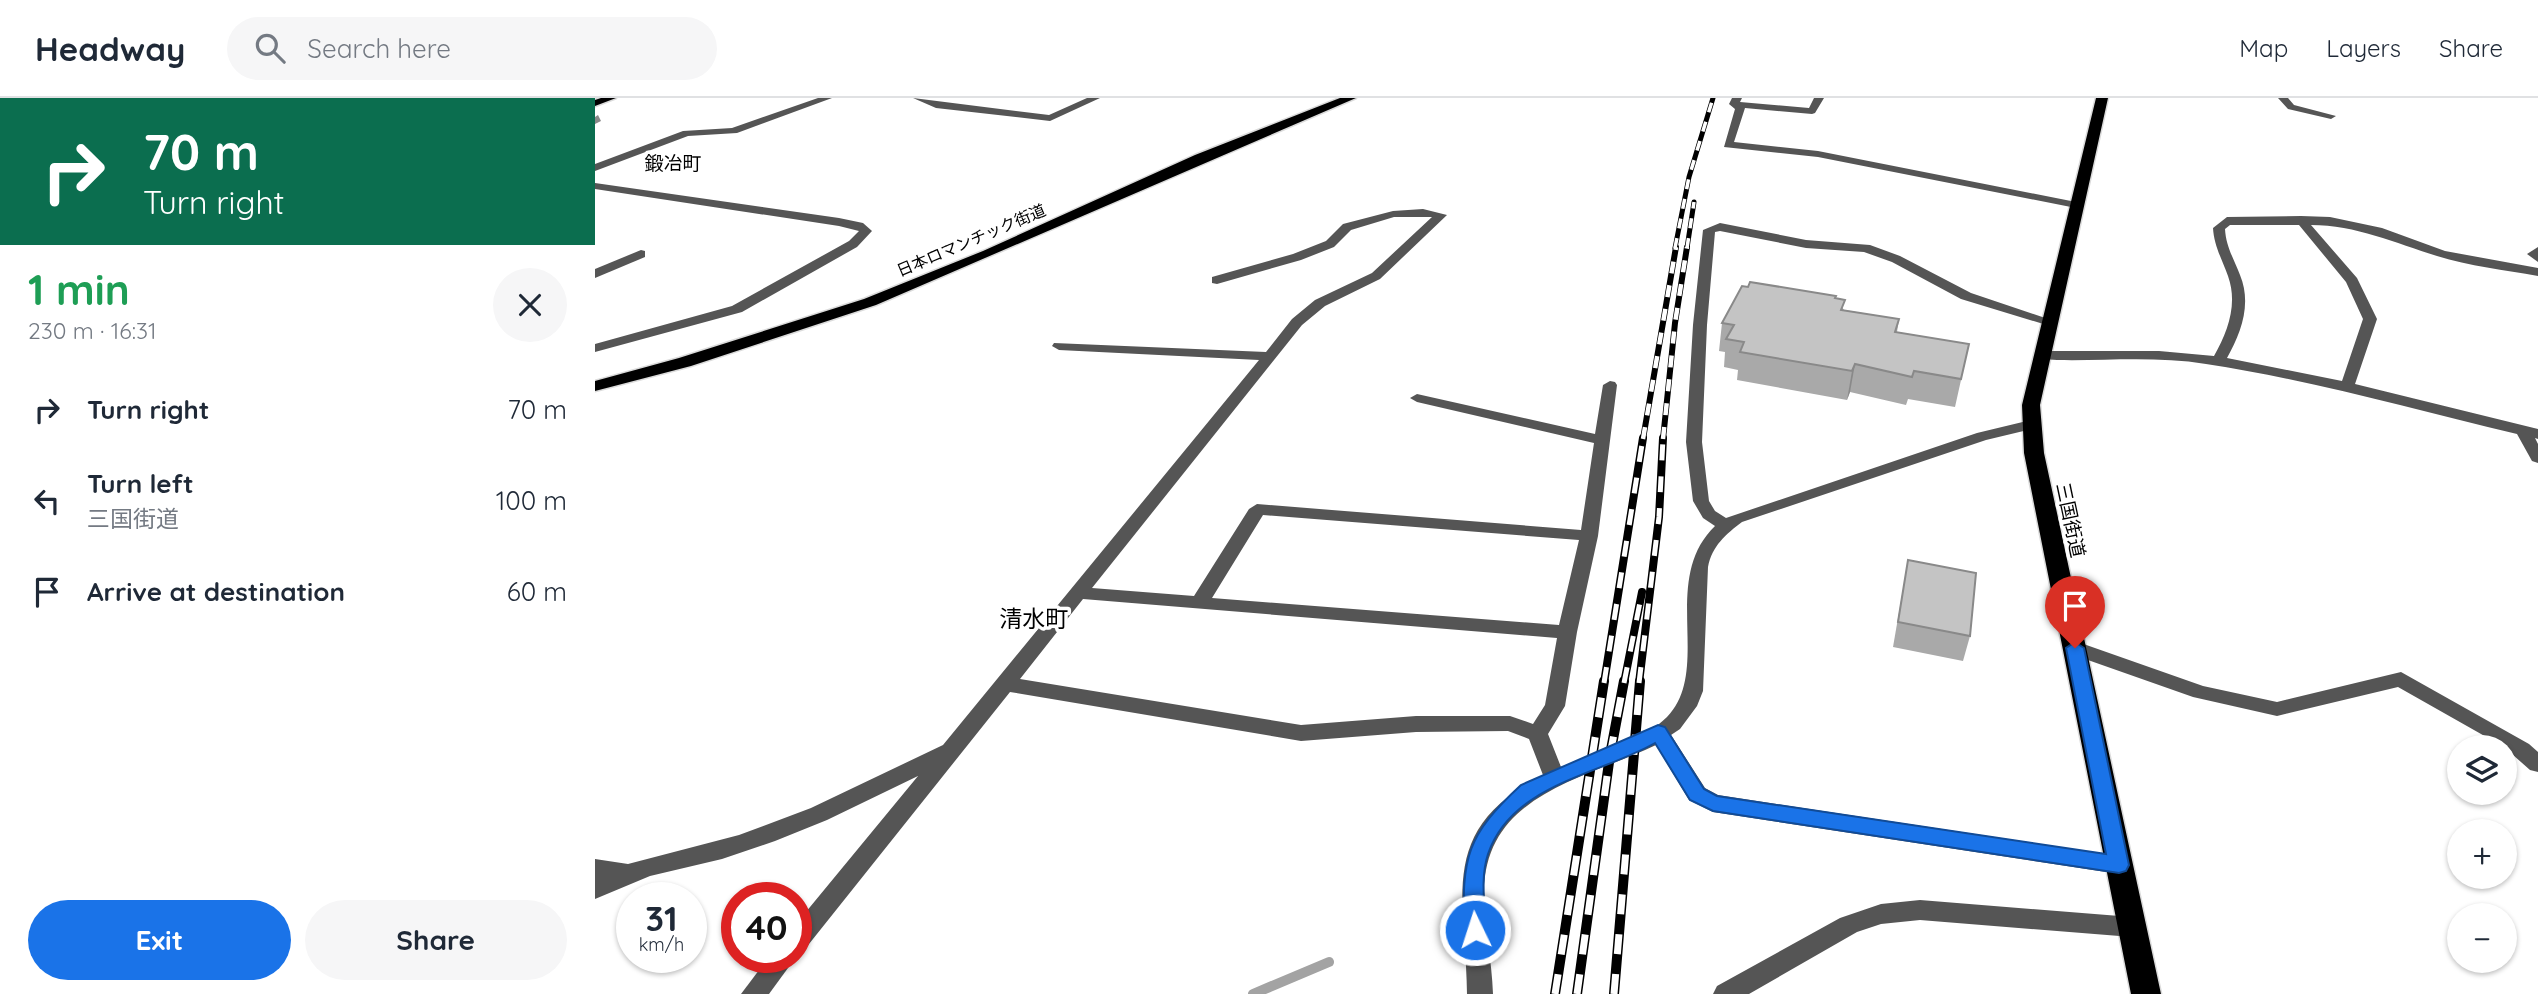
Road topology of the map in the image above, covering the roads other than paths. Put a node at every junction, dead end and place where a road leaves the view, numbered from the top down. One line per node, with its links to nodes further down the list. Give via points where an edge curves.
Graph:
1 (611, 98): 10 (main road)
2 (827, 98): 12 (street, via 733,131 687,133)
3 (918, 98): 4 (street, via 936,105 1050,118)
4 (1095, 98)
5 (1350, 98): 29 (highway, 日本ロマンチック街道, via 870,302)
6 (1819, 98): 9 (street, via 1812,111)
7 (2102, 98): 14 (highway, 三国街道)
8 (2283, 98): 11 (street, via 2291,107)
9 (1735, 101): 14 (street, via 1740,108 1728,145 1818,154)
10 (595, 103)
11 (2331, 116)
12 (595, 168)
13 (595, 186): 24 (street, via 839,222 866,231 853,244 737,309)
14 (2076, 205): 22 (highway, 三国街道)
15 (2301, 220): 19 (street, via 2382,232 2442,254); 27 (street, via 2227,221 2219,228 2219,246 2238,288 2239,311 2236,331); 30 (street, via 2351,281 2370,319 2350,381)
16 (2538, 251): 18 (street, via 2533,254)
17 (641, 254): 20 (street)
18 (2538, 258)
19 (2538, 272)
20 (595, 274)
21 (1217, 280): 26 (street, via 1330,244 1347,227 1393,214 1441,215 1376,276 1320,303)
22 (2050, 322): 25 (highway, 三国街道); 36 (street, via 1966,296 1866,248 1806,244 1720,227 1709,230 1695,442 1701,501 1709,514)
23 (1059, 346): 26 (street)
24 (595, 348)
25 (2042, 355): 27 (street, via 2159,355); 32 (highway, 三国街道)
26 (1269, 356): 38 (street)
27 (2217, 363): 30 (street)
28 (1610, 385): 34 (street)
29 (595, 386)
30 (2343, 388): 33 (street)
31 (1417, 398): 34 (street)
32 (2031, 425): 36 (street, via 1982,436 1749,513); 41 (highway, 三国街道)
33 (2531, 432): 35 (street)
34 (1603, 440): 37 (street)
35 (2538, 458)
36 (1726, 526): 43 (street, via 1701,558 1690,702)
37 (1589, 536): 39 (street, via 1257,509 1244,539 1230,552); 40 (street)
38 (1078, 593): 39 (street); 42 (street)
39 (1199, 603): 40 (street)
40 (1567, 632): 44 (street, via 1555,706)
41 (2075, 648): 46 (street, via 2200,692 2277,709 2401,678); 48 (highway, 三国街道)
42 (1005, 684): 44 (street, via 1301,733 1510,723); 45 (street)
43 (1658, 732): 47 (street); 48 (street, via 1697,794 1713,803)
44 (1537, 734): 47 (street)
45 (953, 747): 50 (street, via 794,826); 52 (street)
46 (2538, 764)
47 (1555, 778): 56 (street, via 1528,790 1510,807 1490,829 1477,855 1473,909)
48 (2119, 865): 53 (highway, 三国街道)
49 (595, 868): 50 (street)
50 (624, 872): 51 (street)
51 (595, 889)
52 (812, 922)
53 (2132, 927): 57 (street, via 1920,910 1881,914 1849,925); 58 (highway, 三国街道)
54 (771, 973): 55 (street)
55 (754, 994)
56 (1480, 994)
57 (1727, 994)
58 (2147, 994)

